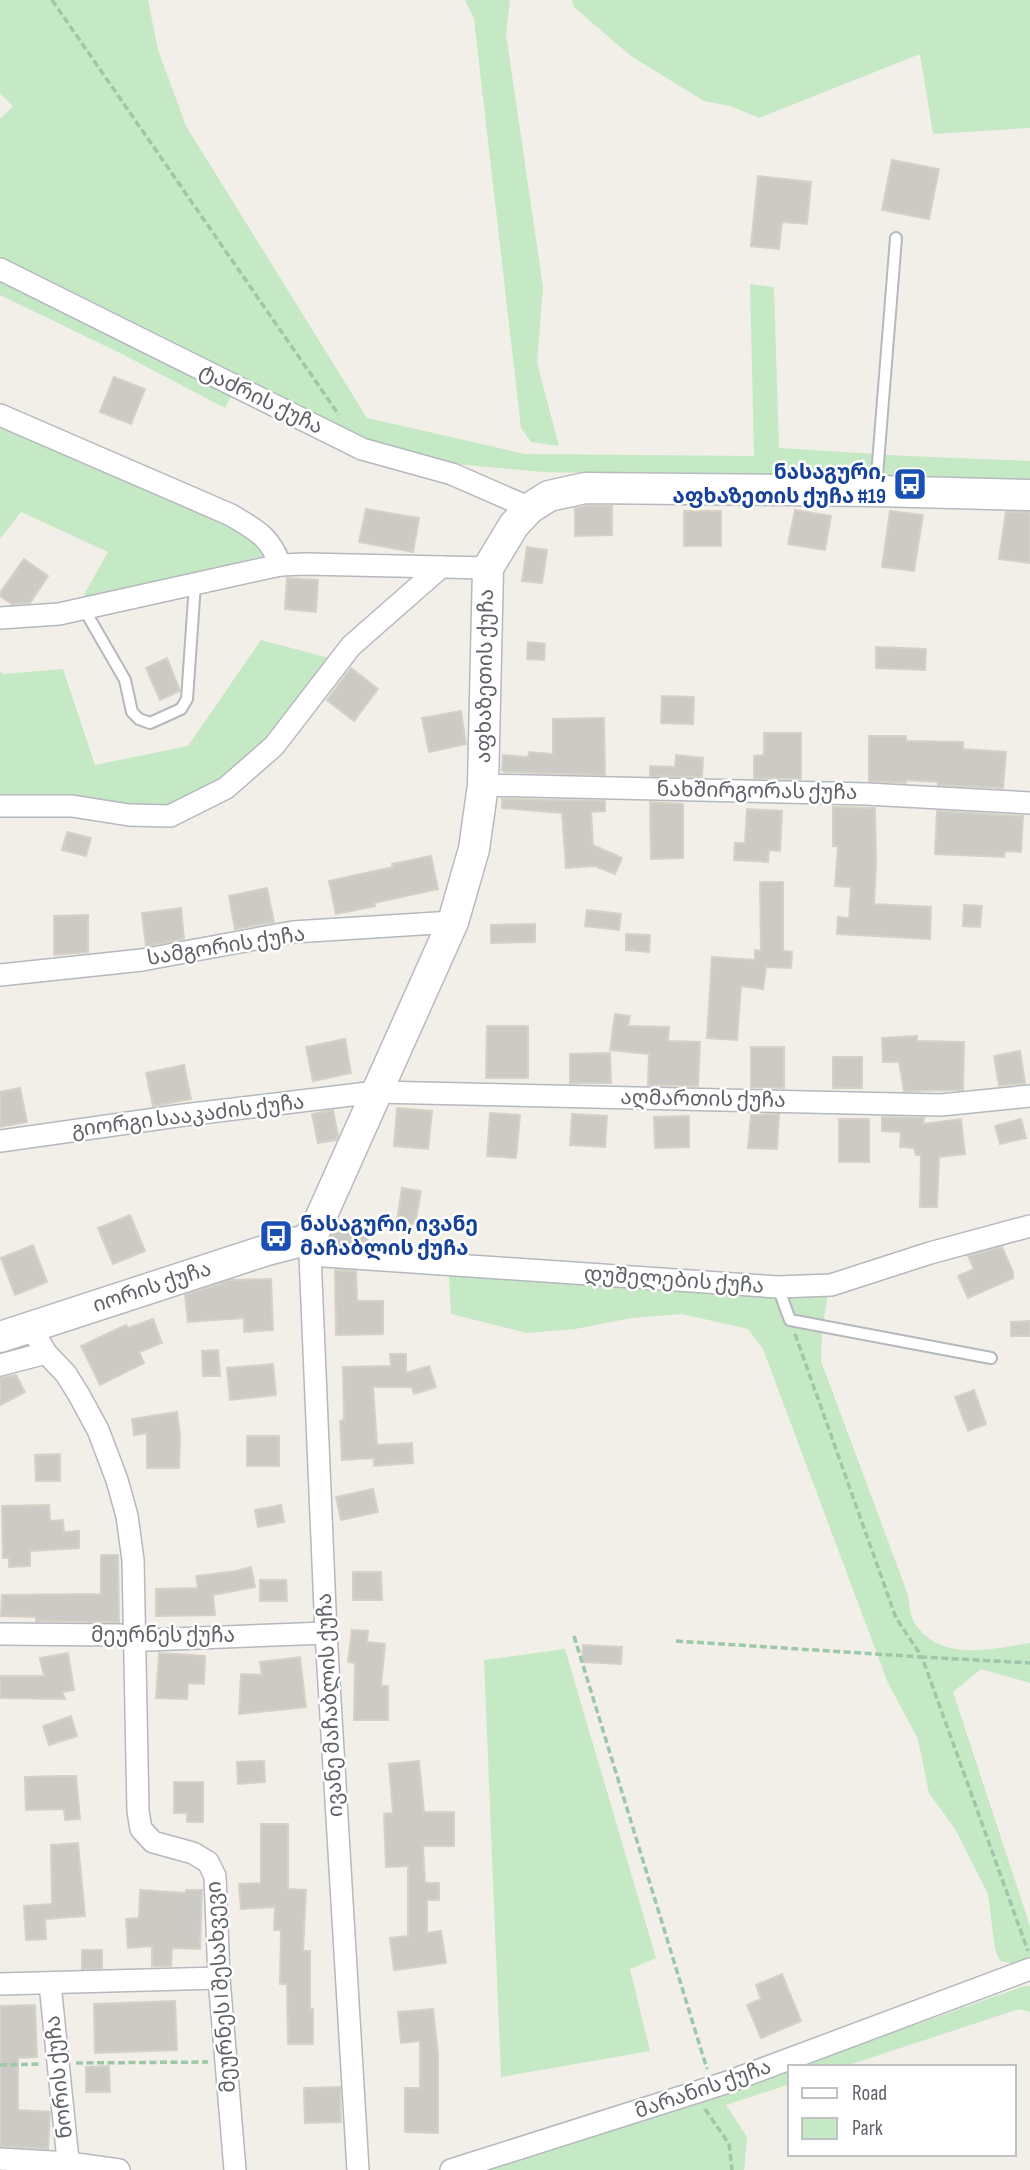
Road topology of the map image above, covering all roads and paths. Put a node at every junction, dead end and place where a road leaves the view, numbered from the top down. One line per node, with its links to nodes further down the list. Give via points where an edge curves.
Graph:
1 (52, 0): 5 (path)
2 (896, 238): 6 (lane)
3 (0, 269): 5 (street, ტაძრის ქუჩა)
4 (0, 415): 9 (street, via 231,515 273,546)
5 (362, 449): 8 (street, ტაძრის ქუჩა, via 452,474)
6 (876, 491): 7 (street, აფხაზეთის ქუჩა); 8 (street, აფხაზეთის ქუჩა, via 585,488 549,496)
7 (1030, 495)
8 (530, 508): 11 (street, აფხაზეთის ქუჩა)
9 (280, 565): 10 (street); 12 (street)
10 (441, 567): 11 (street); 17 (street, via 351,646 274,746 226,788 170,816 129,816 72,806)
11 (488, 568): 15 (street, აფხაზეთის ქუჩა)
12 (195, 584): 13 (street); 13 (lane, via 187,699 181,709 150,723 132,712 125,680)
13 (84, 609): 14 (street)
14 (0, 618)
15 (483, 785): 16 (street, ნახშირგორას ქუჩა, via 867,794); 18 (street, აფხაზეთის ქუჩა, via 474,849)
16 (1030, 803)
17 (0, 806)
18 (453, 922): 19 (street, სამგორის ქუჩა, via 293,932 142,960); 20 (street, აფხაზეთის ქუჩა)
19 (0, 975)
20 (376, 1092): 21 (street, აღმართის ქუჩა, via 941,1105); 22 (street, გიორგი სააკაძის ქუჩა); 24 (street, აფხაზეთის ქუჩა)
21 (1030, 1096)
22 (0, 1141)
23 (1030, 1226): 25 (street, დუშელების ქუჩა, via 831,1285)
24 (308, 1248): 25 (street, დუშელების ქუჩა); 27 (street, იორის ქუჩა, via 267,1250); 32 (street, ივანე მაჩაბლის ქუჩა)
25 (778, 1287): 26 (lane)
26 (790, 1320): 30 (lane); 37 (path, via 896,1618)
27 (31, 1327): 28 (street, იორის ქუჩა); 29 (street, მეურნეს I შესახვევი)
28 (0, 1337)
29 (46, 1353): 31 (street); 35 (street, მეურნეს I შესახვევი, via 79,1395 117,1480 133,1560)
30 (991, 1358)
31 (0, 1365)
32 (326, 1633): 35 (street, მეურნეს ქუჩა); 52 (street, ივანე მაჩაბლის ქუჩა)
33 (0, 1634): 35 (street, მეურნეს ქუჩა)
34 (574, 1636): 47 (path)
35 (136, 1639): 41 (street, მეურნეს I შესახვევი, via 141,1829 153,1842 208,1862 215,1876)
36 (676, 1641): 37 (path)
37 (922, 1657): 38 (path); 39 (path)
38 (1030, 1663)
39 (1030, 1956)
40 (1030, 1969): 47 (street, მარანის ქუჩა)
41 (219, 1978): 43 (street); 44 (street, მეურნეს I შესახვევი)
42 (0, 1984): 43 (street)
43 (50, 1984): 45 (street, ნორის ქუჩა)
44 (225, 2061): 45 (path); 51 (street, მეურნეს I შესახვევი)
45 (57, 2064): 46 (path); 49 (street, ნორის ქუჩა)
46 (0, 2065)
47 (703, 2090): 53 (street, მარანის ქუჩა); 54 (path, via 729,2144)
48 (0, 2159): 49 (street)
49 (69, 2167): 50 (street)
50 (119, 2170)
51 (235, 2170)
52 (358, 2170)
53 (451, 2170)
54 (732, 2170)

